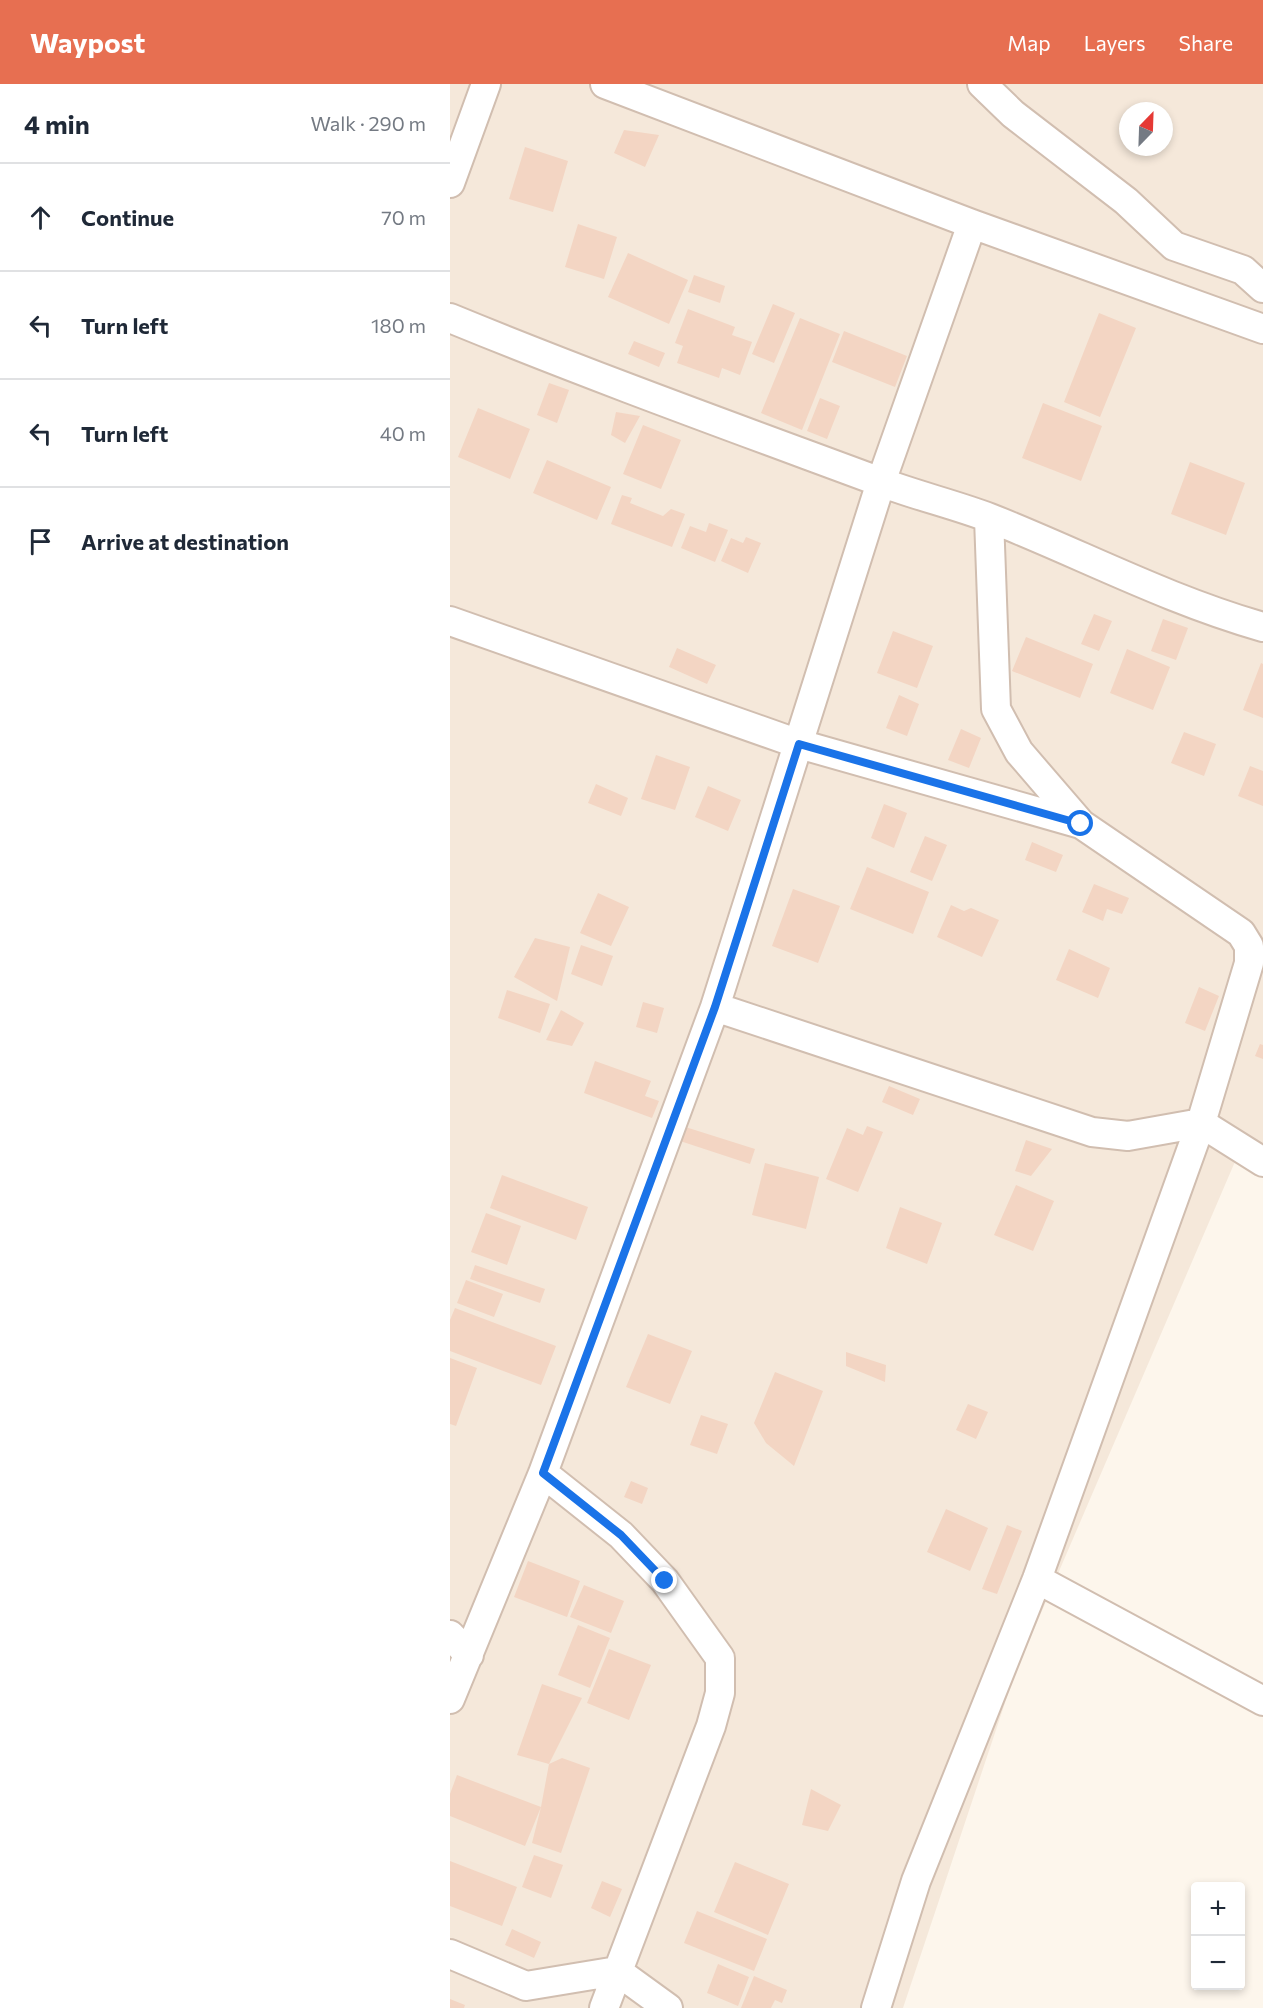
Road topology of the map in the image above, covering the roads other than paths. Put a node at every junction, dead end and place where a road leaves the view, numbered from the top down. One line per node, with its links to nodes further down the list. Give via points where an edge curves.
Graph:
1 (486, 84): 4 (street)
2 (605, 84): 5 (street)
3 (982, 84): 6 (street, via 1013,114 1126,201 1174,246 1243,270)
4 (450, 183)
5 (972, 224): 8 (street); 9 (street)
6 (1263, 288)
7 (450, 318): 9 (street, via 596,377)
8 (1263, 330)
9 (881, 482): 10 (street); 13 (street)
10 (989, 518): 12 (street, via 1110,571); 14 (street, via 996,709 1019,752)
11 (450, 621): 13 (street)
12 (1263, 627)
13 (799, 744): 14 (street); 15 (street)
14 (1081, 824): 16 (street, via 1241,933 1249,946 1250,963)
15 (715, 1007): 16 (street, via 1092,1132 1128,1137); 18 (street)
16 (1201, 1123): 17 (street); 19 (street)
17 (1263, 1162)
18 (543, 1473): 20 (street); 24 (street, via 621,1535 665,1581 720,1658 720,1693 711,1726)
19 (1037, 1579): 22 (street); 27 (street, via 915,1881)
20 (460, 1645): 21 (street)
21 (450, 1699)
22 (1263, 1701)
23 (450, 1954): 24 (street, via 526,1986)
24 (617, 1971): 25 (street); 26 (street)
25 (604, 2008)
26 (668, 2008)
27 (876, 2008)

